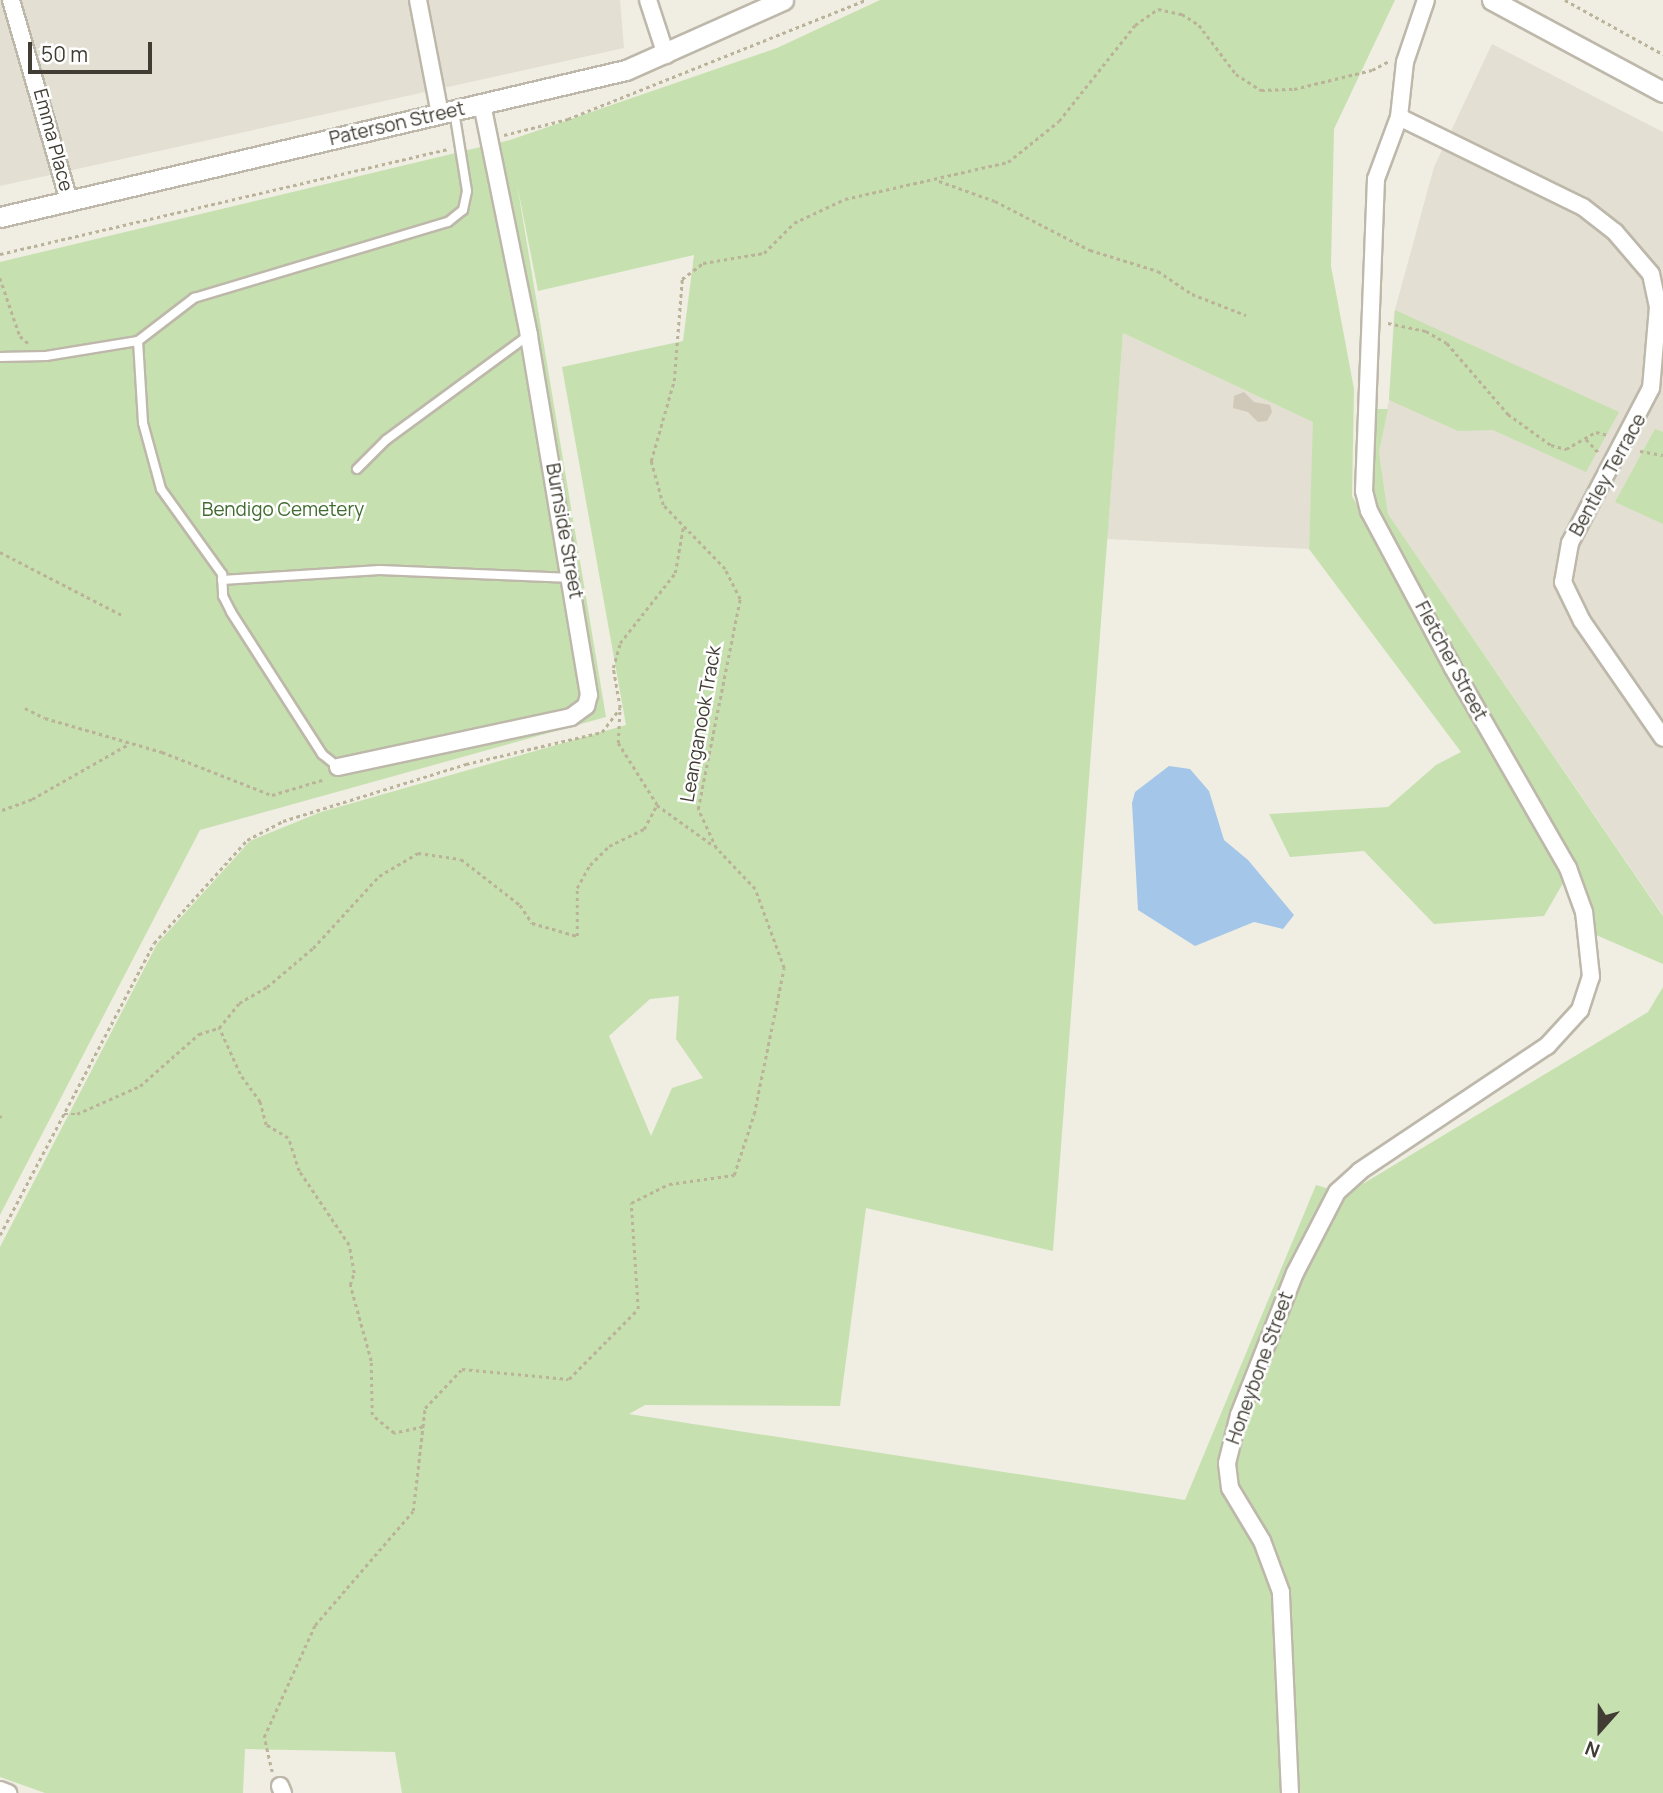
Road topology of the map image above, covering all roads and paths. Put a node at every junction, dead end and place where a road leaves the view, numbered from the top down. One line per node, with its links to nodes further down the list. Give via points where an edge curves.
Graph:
1 (11, 0): 19 (street, Emma Place)
2 (418, 0): 14 (street)
3 (648, 0): 10 (street)
4 (783, 0): 10 (street, Paterson Street)
5 (866, 0): 16 (path, via 568,119)
6 (1426, 0): 11 (street, Fletcher Street)
7 (1492, 0): 12 (street)
8 (1565, 0): 9 (path)
9 (1663, 54)
10 (666, 55): 13 (street, Paterson Street, via 626,70)
11 (1405, 62): 15 (street, Fletcher Street); 18 (path, Leanganook Track, via 1391,60 1372,70 1294,89 1261,90 1236,74 1210,37 1189,18 1158,9 1135,25 1083,96 1023,152 993,169)
12 (1663, 92)
13 (482, 104): 14 (street, Paterson Street); 16 (street, Burnside Street)
14 (447, 113): 17 (lane); 19 (street, Paterson Street)
15 (1399, 117): 24 (street, Fletcher Street, via 1376,179); 42 (street, Bentley Terrace, via 1583,207 1615,232 1651,274 1658,307 1651,388 1570,543 1563,582 1578,614)
16 (489, 138): 25 (street, Burnside Street)
17 (461, 146): 21 (path); 26 (lane, via 467,191 458,216 436,227 194,298)
18 (938, 180): 23 (path, via 995,201 1090,250 1158,271 1192,294); 35 (path, Leanganook Track, via 867,193 827,206 794,223 764,253 703,263 682,278 674,381 651,461 663,505)
19 (69, 201): 20 (street, Paterson Street)
20 (0, 217)
21 (0, 254)
22 (0, 278): 27 (path, via 20,336)
23 (1245, 315)
24 (1372, 322): 30 (path, via 1418,329 1447,343 1508,414 1551,445 1566,449); 50 (street, Fletcher Street, via 1363,469 1369,511 1568,868 1587,925 1591,977 1580,1010 1547,1046 1360,1171)
25 (529, 335): 34 (lane, via 386,440); 37 (street, Burnside Street)
26 (138, 341): 27 (lane); 38 (lane, via 143,423 153,469 161,489)
27 (46, 356): 28 (lane)
28 (0, 357)
29 (1608, 435): 30 (path, via 1596,432)
30 (1586, 439): 33 (path)
31 (1640, 451): 32 (path)
32 (1663, 455)
33 (1607, 457)
34 (357, 470)
35 (683, 528): 41 (path, via 675,573 620,643 612,668); 47 (path, Leanganook Track, via 725,569 740,599 698,809)
36 (0, 552): 39 (path)
37 (572, 578): 38 (lane, via 380,570); 44 (street, Burnside Street, via 589,682 586,706 579,713)
38 (222, 580): 44 (lane, via 231,612 322,754)
39 (122, 615)
40 (25, 708): 43 (path)
41 (620, 708): 45 (path, via 618,743); 49 (path, via 602,732 466,764 283,821 247,840 154,943)
42 (1663, 738)
43 (130, 744): 44 (path, via 272,795 322,780); 46 (path, via 32,799)
44 (338, 767)
45 (657, 805): 47 (path); 48 (path, via 643,829 609,846 590,865 577,888 577,936 532,922 520,905 461,859 418,853 380,876 313,948 267,987 239,1003)
46 (2, 810)
47 (716, 848): 52 (path, Leanganook Track, via 755,889 784,968 754,1114 734,1175 668,1184 631,1203 638,1309 569,1379 462,1369 425,1408)
48 (219, 1028): 49 (path, via 200,1034 140,1086 77,1114); 52 (path, via 240,1074 260,1102 265,1125 288,1138 299,1171 349,1245 354,1273 350,1285 372,1361 372,1415 394,1433)
49 (62, 1114): 51 (path)
50 (1336, 1192): 56 (street, Honeybone Street, via 1295,1273 1239,1415 1227,1463 1235,1503 1262,1541 1281,1592)
51 (0, 1235)
52 (423, 1427): 53 (path, Leanganook Track, via 413,1511 315,1625 264,1737 268,1767)
53 (282, 1789)
54 (0, 1790): 55 (street)
55 (8, 1793)
56 (1290, 1793)

